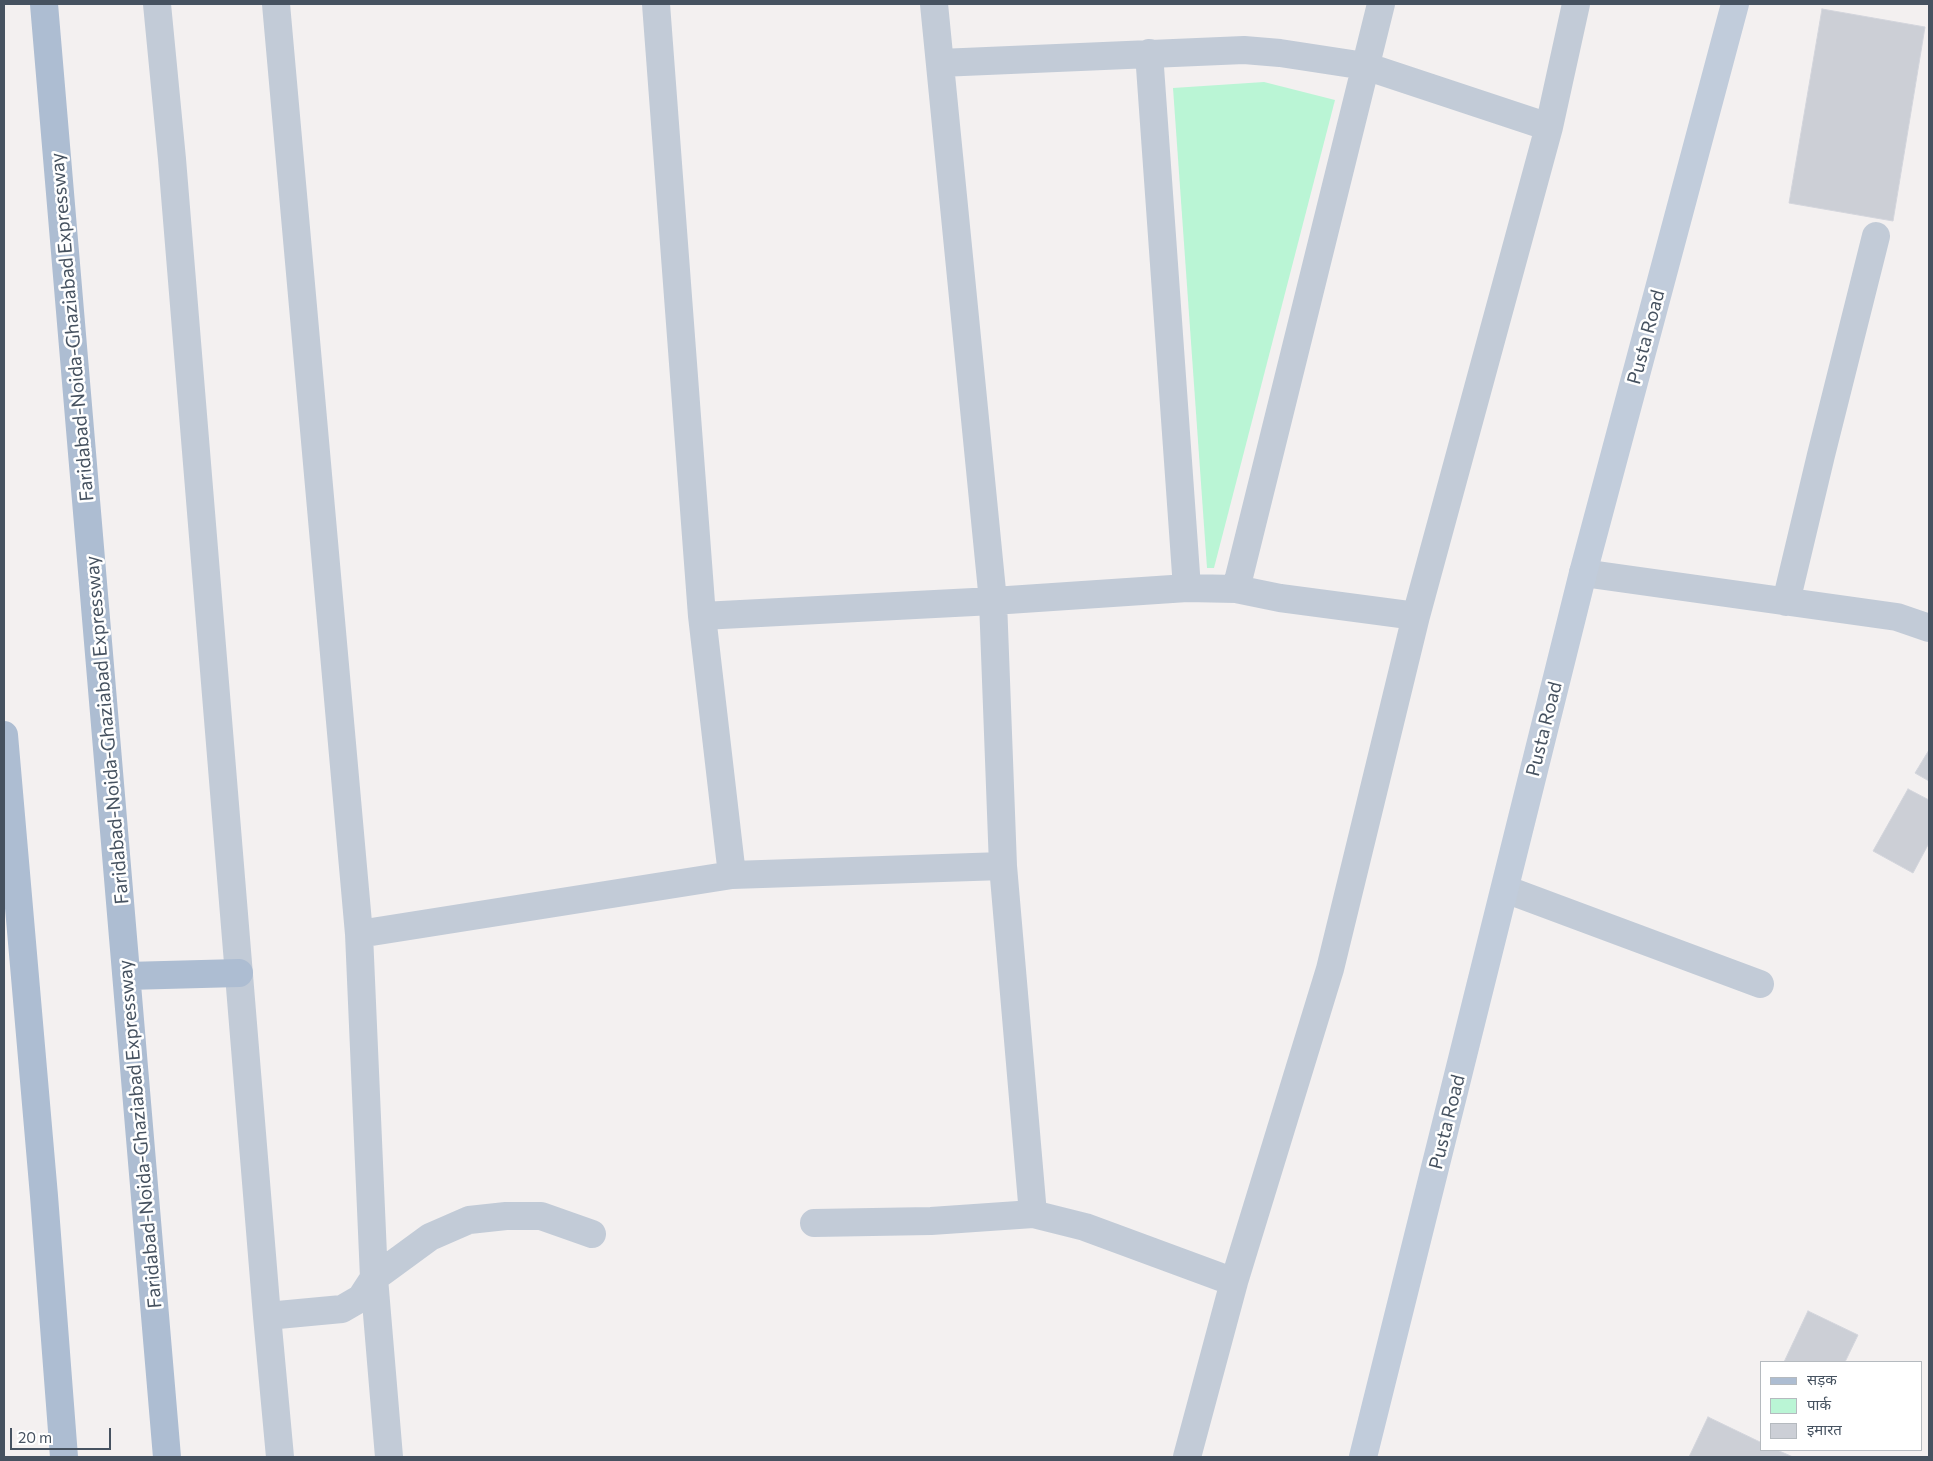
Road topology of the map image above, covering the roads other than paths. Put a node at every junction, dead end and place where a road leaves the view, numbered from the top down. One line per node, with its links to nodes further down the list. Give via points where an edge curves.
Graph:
1 (44, 4): 29 (main road, Faridabad-Noida-Ghaziabad Expressway)
2 (158, 4): 28 (street)
3 (276, 4): 26 (street)
4 (656, 4): 19 (street)
5 (934, 4): 10 (street)
6 (1381, 4): 11 (street)
7 (1576, 4): 12 (street)
8 (1735, 4): 14 (street, Pusta Road)
9 (1149, 54): 10 (street); 11 (street, via 1244,50); 15 (street)
10 (940, 63): 17 (street)
11 (1365, 66): 12 (street); 16 (street)
12 (1549, 127): 20 (street)
13 (1876, 236): 18 (street)
14 (1583, 573): 18 (street); 25 (street, Pusta Road)
15 (1187, 588): 16 (street); 17 (street)
16 (1236, 589): 20 (street)
17 (993, 601): 19 (street); 23 (street)
18 (1786, 602): 21 (street, via 1897,617)
19 (702, 616): 24 (street)
20 (1416, 616): 35 (street, via 1330,969)
21 (1929, 628)
22 (4, 735): 27 (main road)
23 (1003, 866): 24 (street); 31 (street)
24 (732, 875): 26 (street)
25 (1505, 889): 30 (street); 42 (street, Pusta Road)
26 (359, 934): 34 (street)
27 (13, 952): 37 (main road, via 44,1196)
28 (240, 973): 29 (main road); 36 (street)
29 (127, 976): 38 (main road, Faridabad-Noida-Ghaziabad Expressway)
30 (1760, 984)
31 (1033, 1214): 32 (street, via 931,1221); 35 (street, via 1084,1227)
32 (814, 1223)
33 (592, 1234): 34 (street, via 541,1216 468,1220 430,1237)
34 (374, 1278): 36 (street, via 361,1298 342,1309); 40 (street)
35 (1234, 1282): 41 (street)
36 (267, 1316): 39 (street)
37 (64, 1457)
38 (168, 1457)
39 (280, 1457)
40 (389, 1457)
41 (1187, 1457)
42 (1363, 1457)

